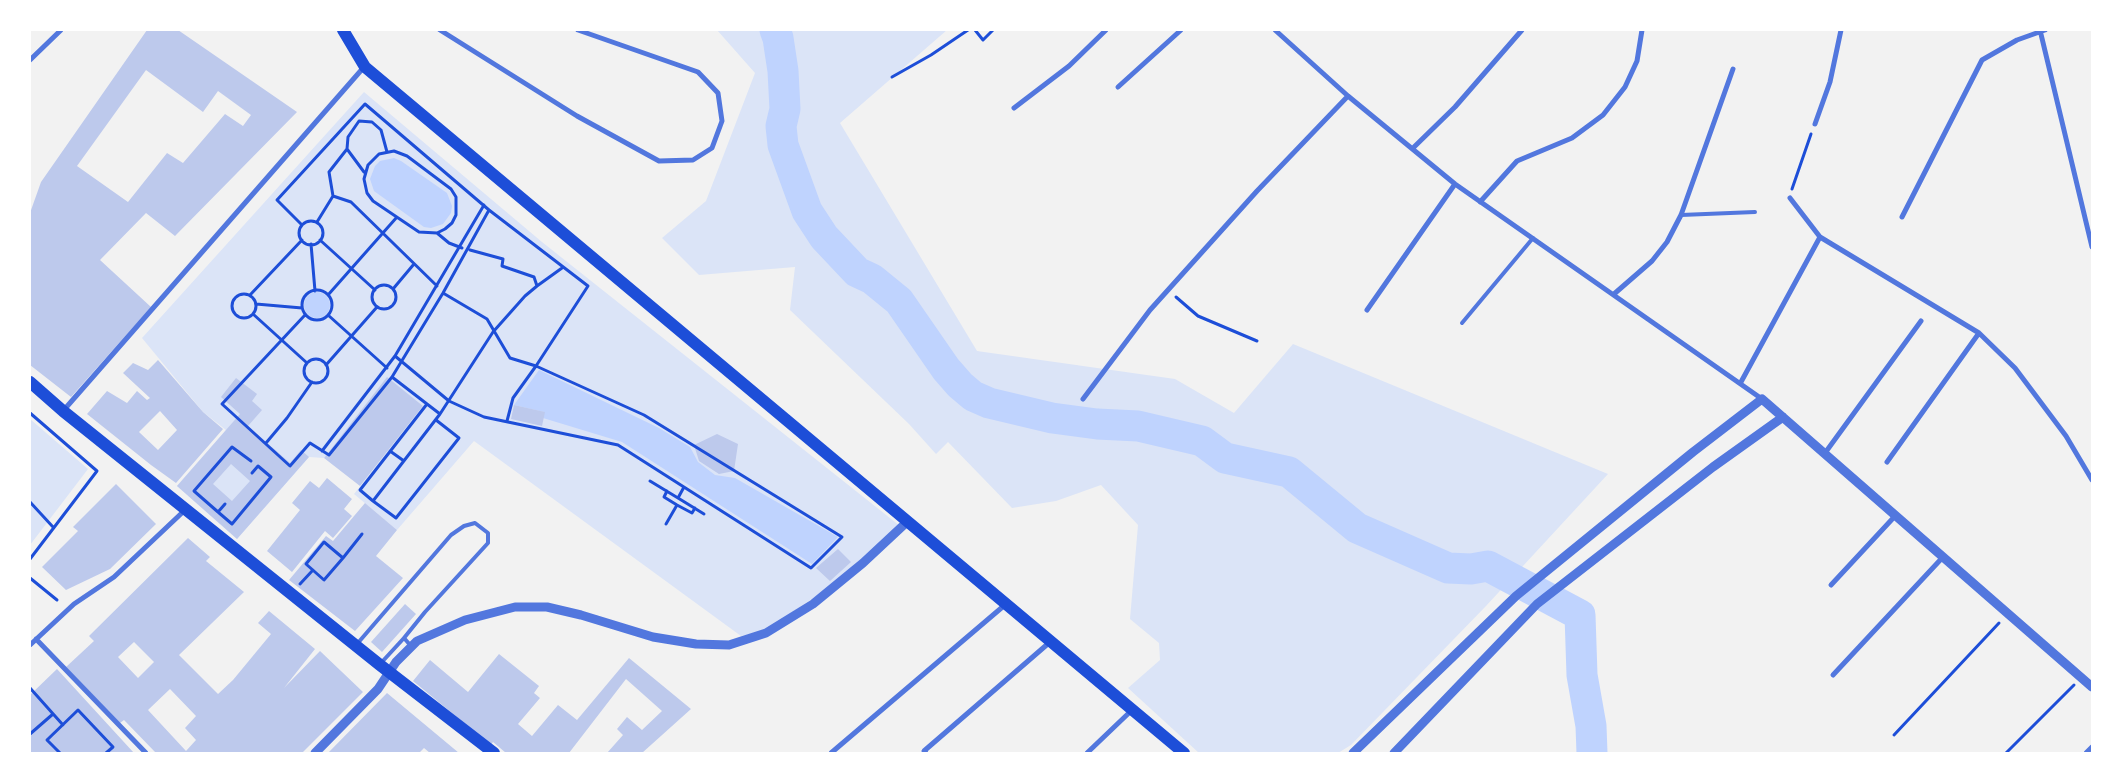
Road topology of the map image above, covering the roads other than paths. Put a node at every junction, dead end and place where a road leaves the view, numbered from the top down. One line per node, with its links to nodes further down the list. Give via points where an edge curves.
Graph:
1 (61, 30): 12 (street)
2 (343, 30): 13 (main road)
3 (440, 30): 4 (street, via 577,116 659,160 693,160 712,148 722,121 718,93 698,72)
4 (578, 30)
5 (1106, 30): 17 (street, via 1068,66)
6 (1181, 30): 15 (street)
7 (1275, 30): 16 (street)
8 (1522, 30): 19 (street, via 1455,107)
9 (1642, 30): 22 (street, via 1637,62 1625,87 1602,115 1572,138 1516,161)
10 (1841, 30): 18 (street, via 1830,82)
11 (2042, 30): 25 (street, via 1982,60); 28 (street)
12 (30, 60)
13 (365, 67): 38 (street); 45 (main road)
14 (1733, 69): 24 (street)
15 (1118, 87)
16 (1348, 96): 19 (street); 37 (street, via 1150,310)
17 (1014, 108)
18 (1815, 124)
19 (1413, 148): 20 (street)
20 (1455, 184): 22 (street); 30 (street)
21 (1790, 198): 26 (street)
22 (1480, 202): 27 (street)
23 (1755, 212): 24 (lane)
24 (1681, 215): 29 (street, via 1667,242 1652,260)
25 (1902, 217)
26 (1820, 237): 33 (street); 35 (street)
27 (1533, 238): 29 (street); 32 (lane)
28 (2092, 247)
29 (1614, 294): 35 (street)
30 (1367, 310)
31 (1921, 321): 40 (street)
32 (1462, 323)
33 (1979, 333): 41 (street); 42 (street, via 2015,368 2066,436)
34 (30, 382): 38 (main road)
35 (1741, 382): 36 (street)
36 (1762, 398): 39 (street); 67 (street, via 1516,596)
37 (1084, 399)
38 (63, 411): 43 (main road)
39 (1783, 417): 40 (street); 68 (street, via 1713,467 1538,604)
40 (1825, 453): 44 (street)
41 (1887, 462)
42 (2092, 480)
43 (186, 509): 50 (street, via 114,577 74,604); 53 (main road)
44 (1897, 515): 46 (street); 47 (street)
45 (908, 522): 48 (main road); 54 (street, via 813,604 766,633 729,645 653,637 581,615 539,607 515,607 465,620)
46 (1943, 557): 56 (street); 57 (street)
47 (1831, 585)
48 (1006, 604): 51 (main road); 63 (street)
49 (404, 638): 53 (lane, via 488,543 488,533 475,523 452,535); 54 (lane); 55 (lane)
50 (36, 639): 52 (street); 60 (street)
51 (1051, 642): 58 (main road); 64 (street, via 924,751)
52 (30, 645)
53 (356, 646): 55 (main road)
54 (411, 646): 55 (street, via 396,662)
55 (384, 668): 61 (street, via 378,689); 62 (main road)
56 (1833, 675)
57 (2092, 687)
58 (1132, 709): 65 (street); 66 (main road)
59 (2092, 747): 69 (street)
60 (146, 753)
61 (315, 753)
62 (494, 753)
63 (831, 753)
64 (926, 753)
65 (1087, 753)
66 (1184, 753)
67 (1354, 753)
68 (1394, 753)
69 (2086, 753)

